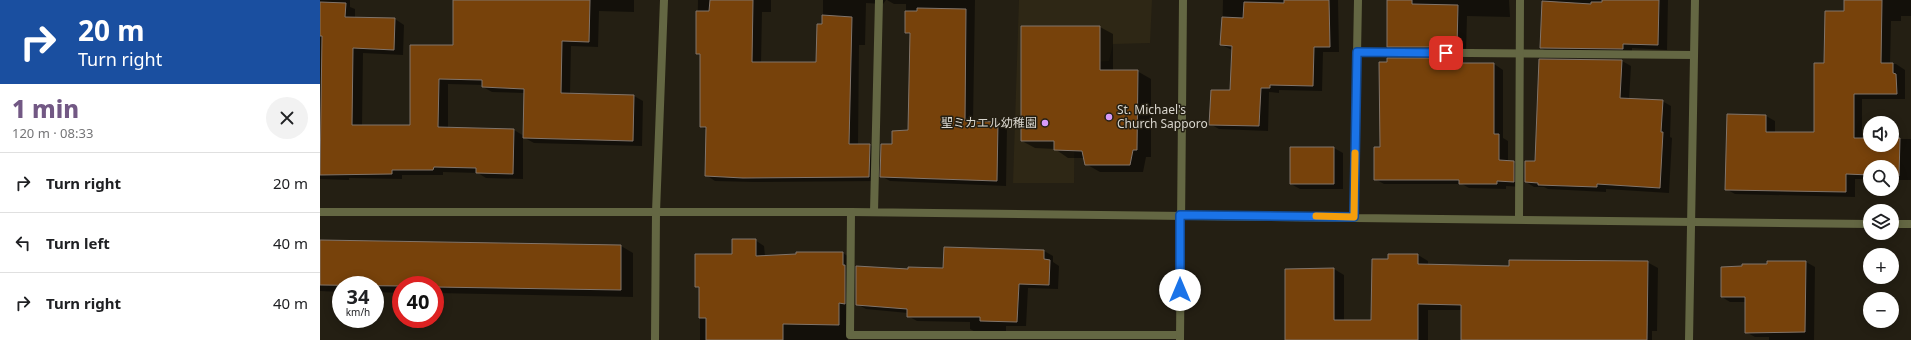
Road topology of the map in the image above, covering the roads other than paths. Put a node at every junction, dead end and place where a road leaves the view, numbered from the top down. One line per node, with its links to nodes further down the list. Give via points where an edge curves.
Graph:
1 (664, 0): 11 (street)
2 (880, 0): 13 (street)
3 (1183, 0): 14 (street)
4 (1358, 0): 7 (street)
5 (1520, 0): 8 (street)
6 (1695, 0): 9 (street)
7 (1357, 52): 8 (street); 15 (street)
8 (1519, 54): 9 (street); 16 (street)
9 (1694, 55): 17 (street)
10 (320, 212): 11 (street)
11 (656, 212): 12 (street); 22 (street)
12 (851, 212): 13 (street); 21 (street, via 850,335)
13 (874, 212): 14 (street)
14 (1180, 215): 15 (street); 21 (street)
15 (1354, 217): 16 (street)
16 (1518, 218): 17 (street)
17 (1691, 220): 18 (street); 23 (street)
18 (1863, 224)
19 (1899, 224): 20 (street)
20 (1911, 224)
21 (1180, 338)
22 (655, 340)
23 (1689, 340)

